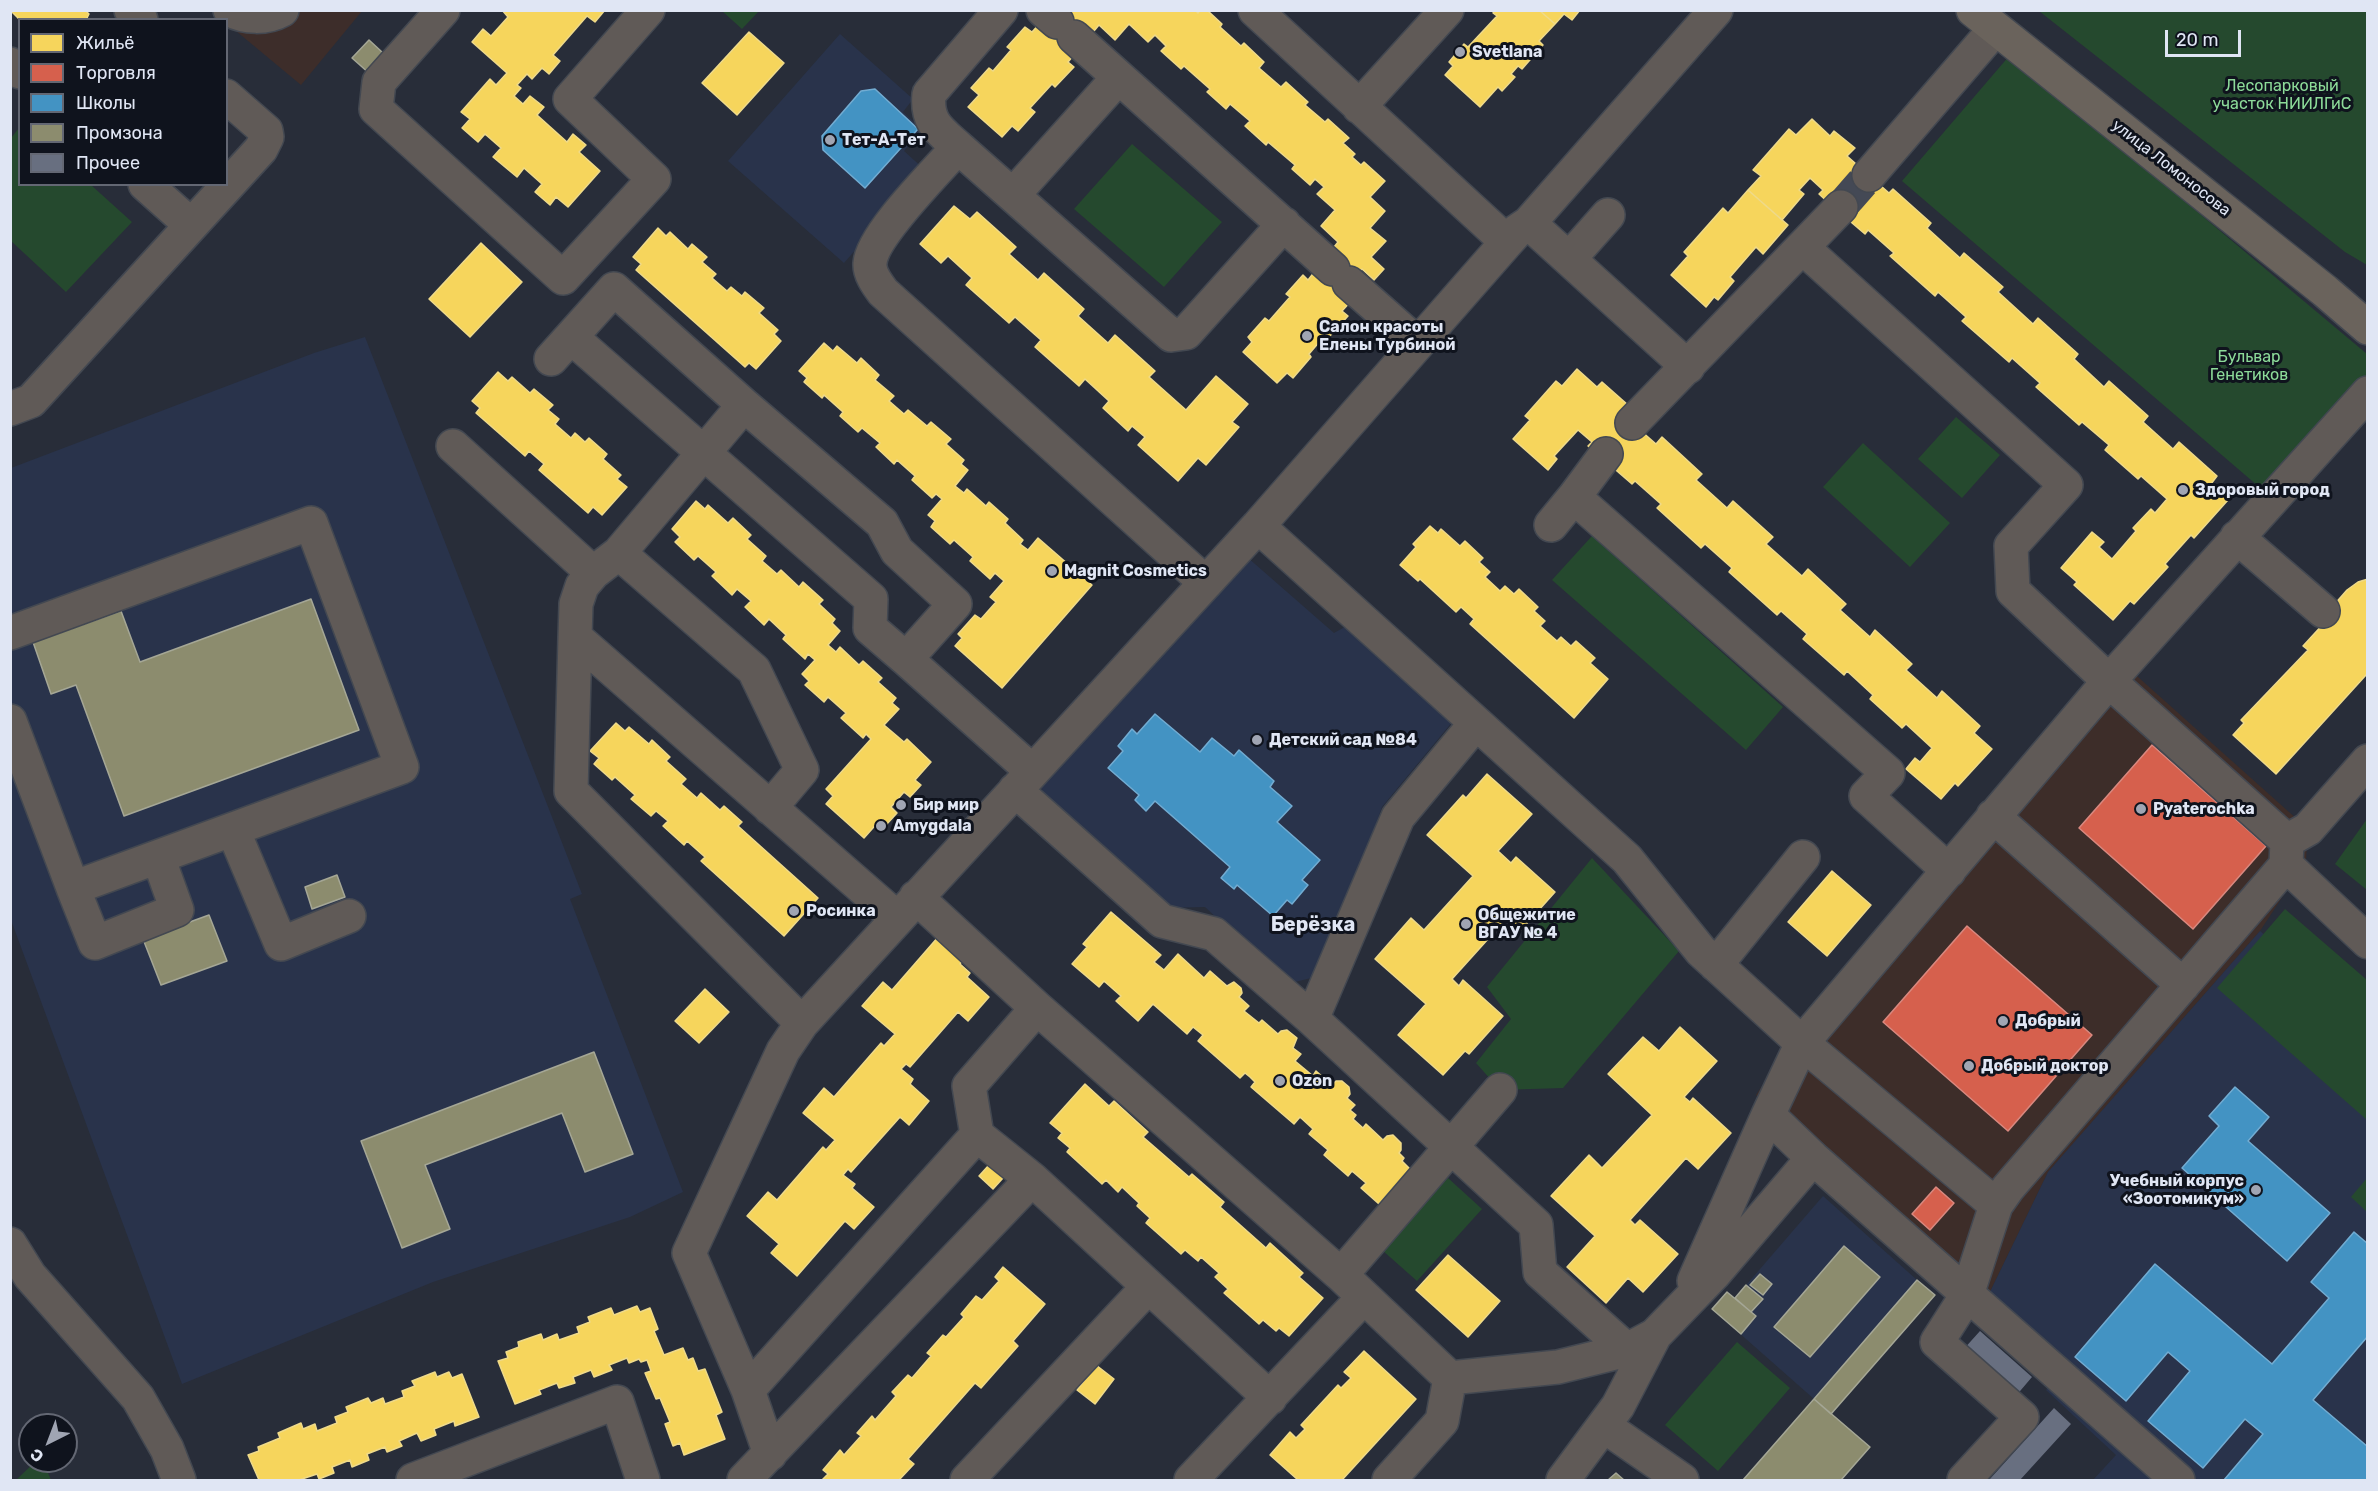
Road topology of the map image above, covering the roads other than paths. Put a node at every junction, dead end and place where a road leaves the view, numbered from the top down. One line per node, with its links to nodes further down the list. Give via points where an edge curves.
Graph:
1 (230, 10): 2 (street, via 259,17)
2 (282, 10)
3 (443, 10): 4 (street, via 379,82 376,110 563,278 654,179 570,99)
4 (648, 10)
5 (1001, 10): 14 (street, via 928,94 933,125)
6 (1255, 10): 13 (street)
7 (1447, 10): 13 (street)
8 (1716, 10): 24 (street)
9 (1984, 20): 15 (street); 27 (main road, улица Ломоносова)
10 (1058, 23): 11 (street)
11 (1118, 78): 19 (street); 22 (street)
12 (228, 98): 16 (street, via 266,131 267,137)
13 (1359, 107): 24 (street)
14 (958, 147): 19 (street); 43 (street, via 878,239 869,264 875,282)
15 (1869, 175)
16 (228, 185)
17 (147, 186): 23 (street)
18 (227, 186): 23 (street)
19 (1013, 195): 22 (street, via 1171,334 1186,333)
20 (1841, 207): 25 (street)
21 (1608, 215): 26 (street)
22 (1284, 224): 28 (street)
23 (191, 225): 32 (street, via 31,401)
24 (1518, 232): 26 (street); 28 (street)
25 (1803, 248): 29 (street); 48 (street, via 2066,485 2011,546 2013,591)
26 (1569, 259): 29 (street)
27 (2367, 328)
28 (1417, 343): 39 (street)
29 (1688, 367): 33 (street)
30 (2367, 393): 40 (street)
31 (744, 405): 35 (street); 35 (street, via 614,289 561,348); 47 (street, via 882,523 897,551 955,604)
32 (10, 409)
33 (1632, 423)
34 (453, 446): 42 (street)
35 (704, 452): 41 (street); 47 (street, via 871,599 870,628)
36 (1606, 454): 37 (street)
37 (1574, 497): 38 (street); 59 (street, via 1888,772 1866,796)
38 (1551, 525)
39 (1258, 526): 43 (street); 50 (street)
40 (2237, 537): 44 (street); 48 (street)
41 (619, 553): 42 (street); 53 (street, via 754,670 802,770)
42 (593, 573): 46 (street, via 582,586 576,604)
43 (1206, 583): 52 (street)
44 (2323, 611)
45 (10, 633): 55 (street, via 311,523 402,767)
46 (575, 637): 53 (street); 68 (street, via 571,791)
47 (906, 659): 52 (street)
48 (2109, 681): 54 (street); 56 (street)
49 (10, 721): 60 (street)
50 (1476, 723): 64 (street, via 1627,859); 67 (street, via 1398,817)
51 (2367, 761): 56 (street)
52 (1023, 781): 61 (street); 67 (street, via 1162,921 1214,934)
53 (770, 808): 61 (street)
54 (1993, 816): 59 (street); 65 (street)
55 (233, 830): 57 (street); 62 (street, via 281,944)
56 (2286, 853): 63 (street); 65 (street)
57 (158, 857): 60 (street); 60 (street, via 177,910 95,943)
58 (1803, 857): 64 (street)
59 (1949, 871): 69 (street)
60 (73, 888)
61 (907, 907): 66 (street); 68 (street)
62 (349, 916)
63 (2367, 942)
64 (1716, 965): 69 (street)
65 (2183, 985): 76 (street)
66 (1037, 1008): 72 (street, via 969,1086); 78 (street)
67 (1312, 1019): 73 (street)
68 (802, 1023): 84 (street, via 783,1051 689,1253)
69 (1802, 1043): 71 (street); 76 (street)
70 (1500, 1090): 73 (street)
71 (1768, 1115): 74 (street); 81 (street)
72 (977, 1135): 75 (street); 84 (street)
73 (1453, 1147): 78 (street); 82 (street, via 1536,1225 1539,1272)
74 (1813, 1158): 80 (street); 81 (street)
75 (1032, 1179): 79 (street); 87 (street)
76 (1996, 1205): 80 (street)
77 (10, 1244): 88 (street, via 30,1276 138,1398 167,1449)
78 (1352, 1286): 83 (street); 85 (street)
79 (1148, 1287): 85 (street); 92 (street)
80 (1967, 1295): 97 (street, via 1937,1342 2022,1417); 98 (street)
81 (1682, 1308): 82 (street)
82 (1641, 1342): 83 (street, via 1558,1367); 86 (street, via 1618,1406)
83 (1450, 1377): 94 (street, via 1442,1421)
84 (748, 1390): 87 (street)
85 (1270, 1398): 93 (street)
86 (1604, 1426): 95 (street); 96 (street)
87 (770, 1454): 91 (street)
88 (179, 1480)
89 (413, 1480): 90 (street, via 617,1402)
90 (643, 1480)
91 (744, 1480)
92 (968, 1480)
93 (1191, 1480)
94 (1389, 1480)
95 (1563, 1480)
96 (1682, 1480)
97 (1964, 1480)
98 (2178, 1480)

